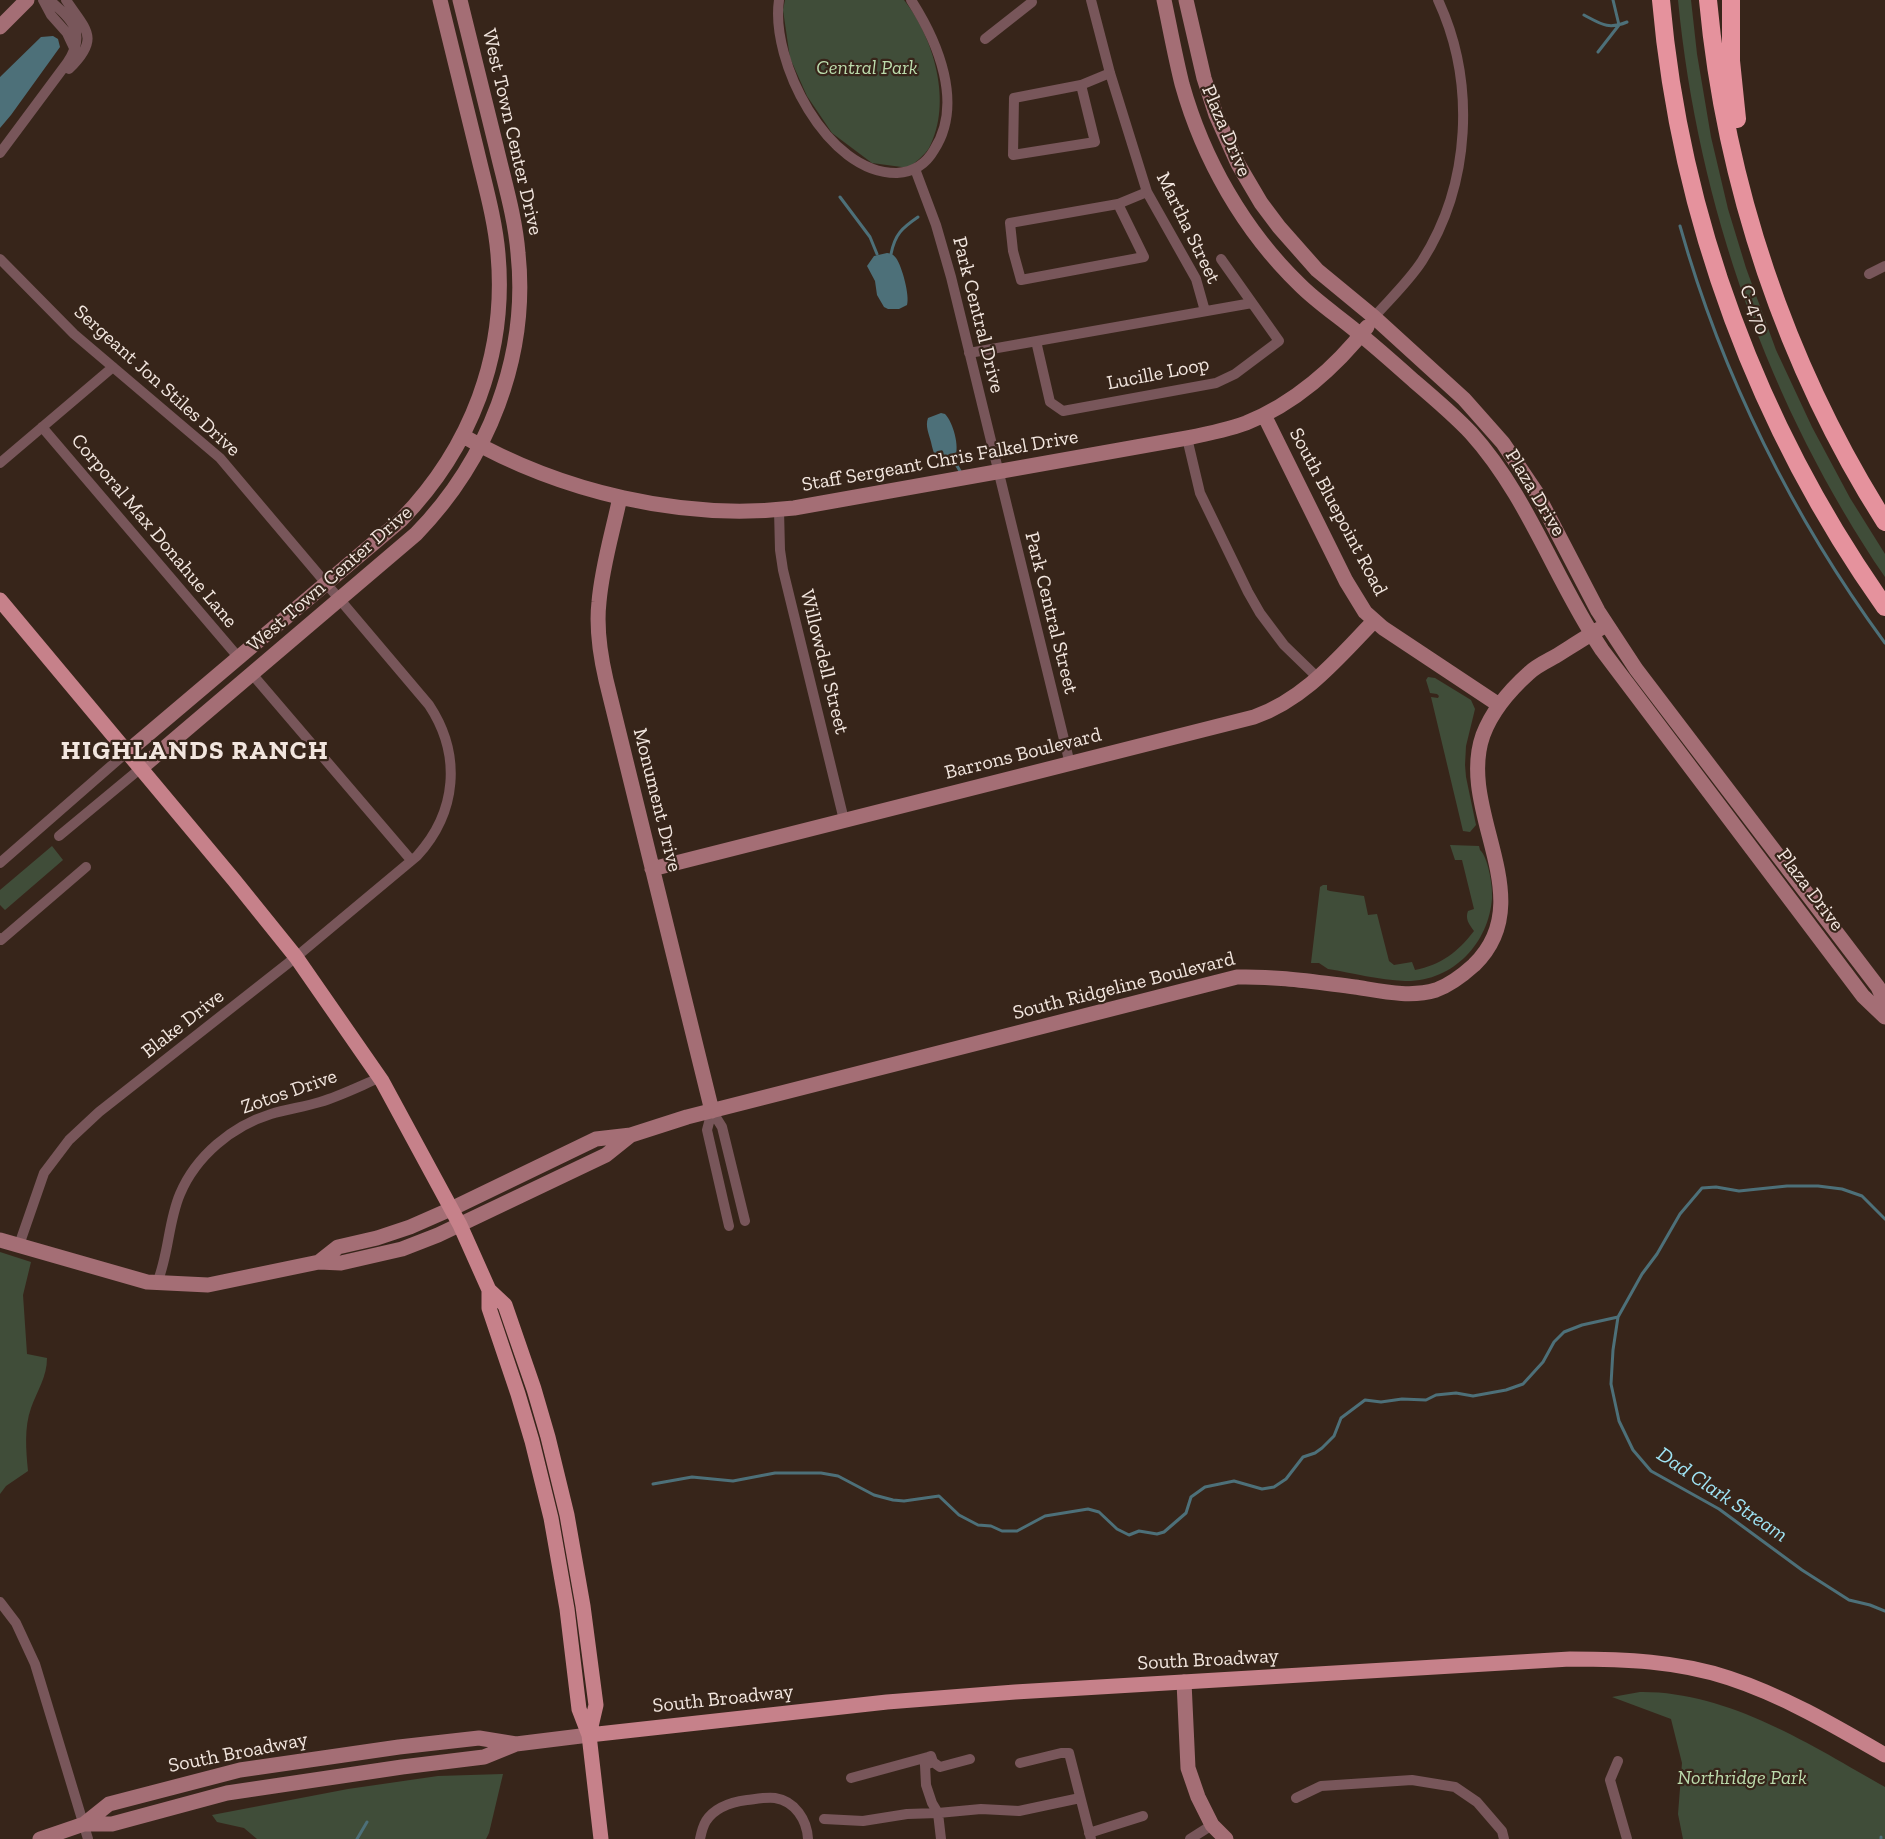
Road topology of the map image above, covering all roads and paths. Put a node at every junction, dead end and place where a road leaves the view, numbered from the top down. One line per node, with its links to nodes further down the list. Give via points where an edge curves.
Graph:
1 (27, 0): 18 (street)
2 (43, 0): 20 (street)
3 (50, 0): 20 (street, via 74,25)
4 (66, 0): 23 (street, via 85,26 87,43 81,57)
5 (440, 0): 43 (street, West Town Center Drive, via 493,217 500,274 491,359)
6 (460, 0): 45 (street, West Town Center Drive, via 512,216 519,267 519,307 512,356)
7 (778, 0): 26 (street, via 780,33 790,74 822,129 862,165 886,172)
8 (911, 0): 26 (street, via 937,48 947,98 940,140 928,159)
9 (1033, 0): 19 (street)
10 (1091, 0): 21 (street, Martha Street)
11 (1164, 0): 37 (street, Plaza Drive, via 1182,84 1218,174 1243,216 1280,264)
12 (1186, 0): 36 (street, Plaza Drive, via 1204,78 1238,164 1297,249)
13 (1438, 0): 36 (street, via 1449,26 1463,100 1462,144 1453,195 1441,228 1421,262)
14 (1649, 0): 24 (highway, via 1668,112)
15 (1661, 0): 24 (highway, C-470)
16 (1708, 0): 33 (highway, C-470, via 1732,150 1754,236)
17 (1731, 0): 33 (highway, via 1732,69 1740,145)
18 (0, 27)
19 (985, 39)
20 (75, 50): 23 (street)
21 (1110, 74): 22 (street); 27 (street, Martha Street)
22 (1081, 85): 22 (street, via 1014,98 1013,155 1095,142)
23 (45, 93): 25 (street)
24 (1683, 142): 54 (highway, C-470, via 1715,267 1760,386 1816,497)
25 (0, 153)
26 (915, 169): 39 (street, Park Central Drive, via 936,225)
27 (1147, 192): 28 (street); 35 (street, Martha Street, via 1196,279)
28 (1118, 204): 28 (street, via 1010,224 1022,280 1144,257)
29 (0, 259): 40 (street, Sergeant Jon Stiles Drive, via 74,334)
30 (1221, 259): 34 (street, Lucille Loop)
31 (1885, 266): 32 (street)
32 (1869, 274)
33 (1775, 297): 50 (highway, C-470, via 1818,400)
34 (1252, 303): 35 (street); 38 (street, Lucille Loop, via 1279,341 1235,374 1216,383 1087,407 1063,411 1050,402)
35 (1205, 311): 38 (street, Martha Street)
36 (1374, 317): 37 (street, Staff Sergeant Chris Falkel Drive); 56 (street, Plaza Drive, via 1464,399 1503,443 1536,492)
37 (1361, 334): 41 (street, Staff Sergeant Chris Falkel Drive, via 1314,382); 57 (street, Plaza Drive, via 1450,412 1484,449 1520,502)
38 (1036, 341): 39 (street, Martha Street)
39 (969, 353): 47 (street, Park Central Drive)
40 (113, 366): 42 (street); 51 (street, Sergeant Jon Stiles Drive, via 220,458)
41 (1264, 415): 44 (street, Staff Sergeant Chris Falkel Drive); 55 (street, South Bluepoint Road, via 1346,581)
42 (42, 427): 46 (street); 58 (street, Corporal Max Donahue Lane)
43 (463, 436): 45 (street, Staff Sergeant Chris Falkel Drive); 51 (street, West Town Center Drive, via 440,474 413,507)
44 (1187, 438): 47 (street, Staff Sergeant Chris Falkel Drive); 60 (street, via 1200,493 1248,592 1284,645)
45 (481, 446): 48 (street, Staff Sergeant Chris Falkel Drive, via 546,474); 52 (street, West Town Center Drive, via 430,519)
46 (0, 463)
47 (999, 472): 49 (street, Staff Sergeant Chris Falkel Drive); 63 (street, Park Central Street)
48 (620, 497): 49 (street, Staff Sergeant Chris Falkel Drive, via 712,510); 71 (street, Monument Drive, via 598,602 599,639)
49 (779, 510): 65 (street, Willowdell Street, via 783,570)
50 (1885, 522)
51 (328, 584): 52 (street, Sergeant Jon Stiles Drive); 58 (street, West Town Center Drive)
52 (341, 599): 59 (street, West Town Center Drive); 68 (street, Sergeant Jon Stiles Drive, via 429,705 448,745 452,767 445,811 429,842)
53 (0, 600): 62 (main road)
54 (1885, 607)
55 (1374, 621): 60 (street, Barrons Boulevard); 61 (street, South Bluepoint Road)
56 (1606, 625): 57 (street, South Ridgeline Boulevard); 72 (street, Plaza Drive)
57 (1591, 634): 61 (street, South Ridgeline Boulevard, via 1530,672); 67 (street, Plaza Drive)
58 (239, 658): 62 (street, West Town Center Drive)
59 (252, 674): 64 (street, West Town Center Drive); 68 (street)
60 (1318, 678): 63 (street, Barrons Boulevard, via 1283,704 1254,717)
61 (1499, 705): 78 (street, South Ridgeline Boulevard, via 1483,734 1477,759 1479,791 1499,877 1501,905 1497,930 1485,954 1464,974 1437,990 1408,994 1270,976 1237,977)
62 (127, 752): 64 (main road); 69 (street)
63 (1070, 764): 65 (street, Barrons Boulevard)
64 (141, 768): 66 (street); 74 (main road)
65 (844, 820): 71 (street, Barrons Boulevard)
66 (58, 836)
67 (1756, 854): 72 (street, via 1762,850 1770,854 1805,901); 76 (street, Plaza Drive, via 1863,996)
68 (411, 860): 74 (street, Blake Drive)
69 (0, 862)
70 (86, 867): 73 (street)
71 (652, 869): 78 (street, Monument Drive)
72 (1814, 903): 75 (street, Plaza Drive, via 1878,987)
73 (1, 939)
74 (296, 957): 77 (main road); 85 (street, Blake Drive, via 69,1140 44,1173)
75 (1885, 1002)
76 (1885, 1017)
77 (380, 1078): 80 (main road); 87 (street, Zotos Drive, via 322,1101 260,1118 209,1152 186,1181 178,1199)
78 (712, 1111): 79 (street, South Ridgeline Boulevard); 81 (street, Monument Drive, via 722,1127); 83 (street, Monument Drive, via 707,1130)
79 (631, 1135): 80 (street, South Ridgeline Boulevard, via 596,1139); 82 (street, South Ridgeline Boulevard, via 606,1155)
80 (452, 1209): 82 (main road); 86 (street, South Ridgeline Boulevard, via 399,1230 338,1247)
81 (745, 1221)
82 (460, 1225): 86 (street, South Ridgeline Boulevard, via 402,1249 341,1263); 90 (main road, via 489,1290 489,1308 532,1441 567,1609 579,1709)
83 (729, 1226)
84 (0, 1240): 85 (street)
85 (19, 1245): 87 (street)
86 (319, 1262): 87 (street, via 208,1285)
87 (157, 1282)
88 (0, 1602): 103 (street, via 16,1623 35,1664)
89 (1184, 1682): 90 (main road, South Broadway, via 887,1702); 91 (main road, South Broadway, via 1620,1659 1720,1675 1811,1713); 102 (street, via 1188,1768)
90 (589, 1735): 103 (street, South Broadway, via 516,1744 479,1738 240,1770 109,1804); 106 (main road)
91 (1885, 1755)
92 (969, 1759): 94 (street)
93 (1618, 1761): 113 (street, via 1610,1780)
94 (934, 1762): 96 (street); 99 (street, via 925,1766 926,1785)
95 (1020, 1763): 97 (street, via 1069,1753)
96 (851, 1778)
97 (1080, 1798): 99 (street, via 1018,1811); 104 (street)
98 (1296, 1798): 112 (street, via 1321,1786 1412,1780 1455,1787 1477,1802 1502,1831)
99 (938, 1813): 101 (street, via 863,1821); 109 (street)
100 (1143, 1816): 104 (street)
101 (824, 1819)
102 (1212, 1825): 110 (street); 111 (street)
103 (86, 1832): 105 (street, South Broadway)
104 (1090, 1836)
105 (40, 1839)
106 (601, 1839)
107 (700, 1839): 108 (street, via 706,1821 729,1803 776,1798 794,1808 807,1825)
108 (808, 1839)
109 (941, 1839)
110 (1190, 1839)
111 (1226, 1839)
112 (1504, 1839)
113 (1627, 1839)

